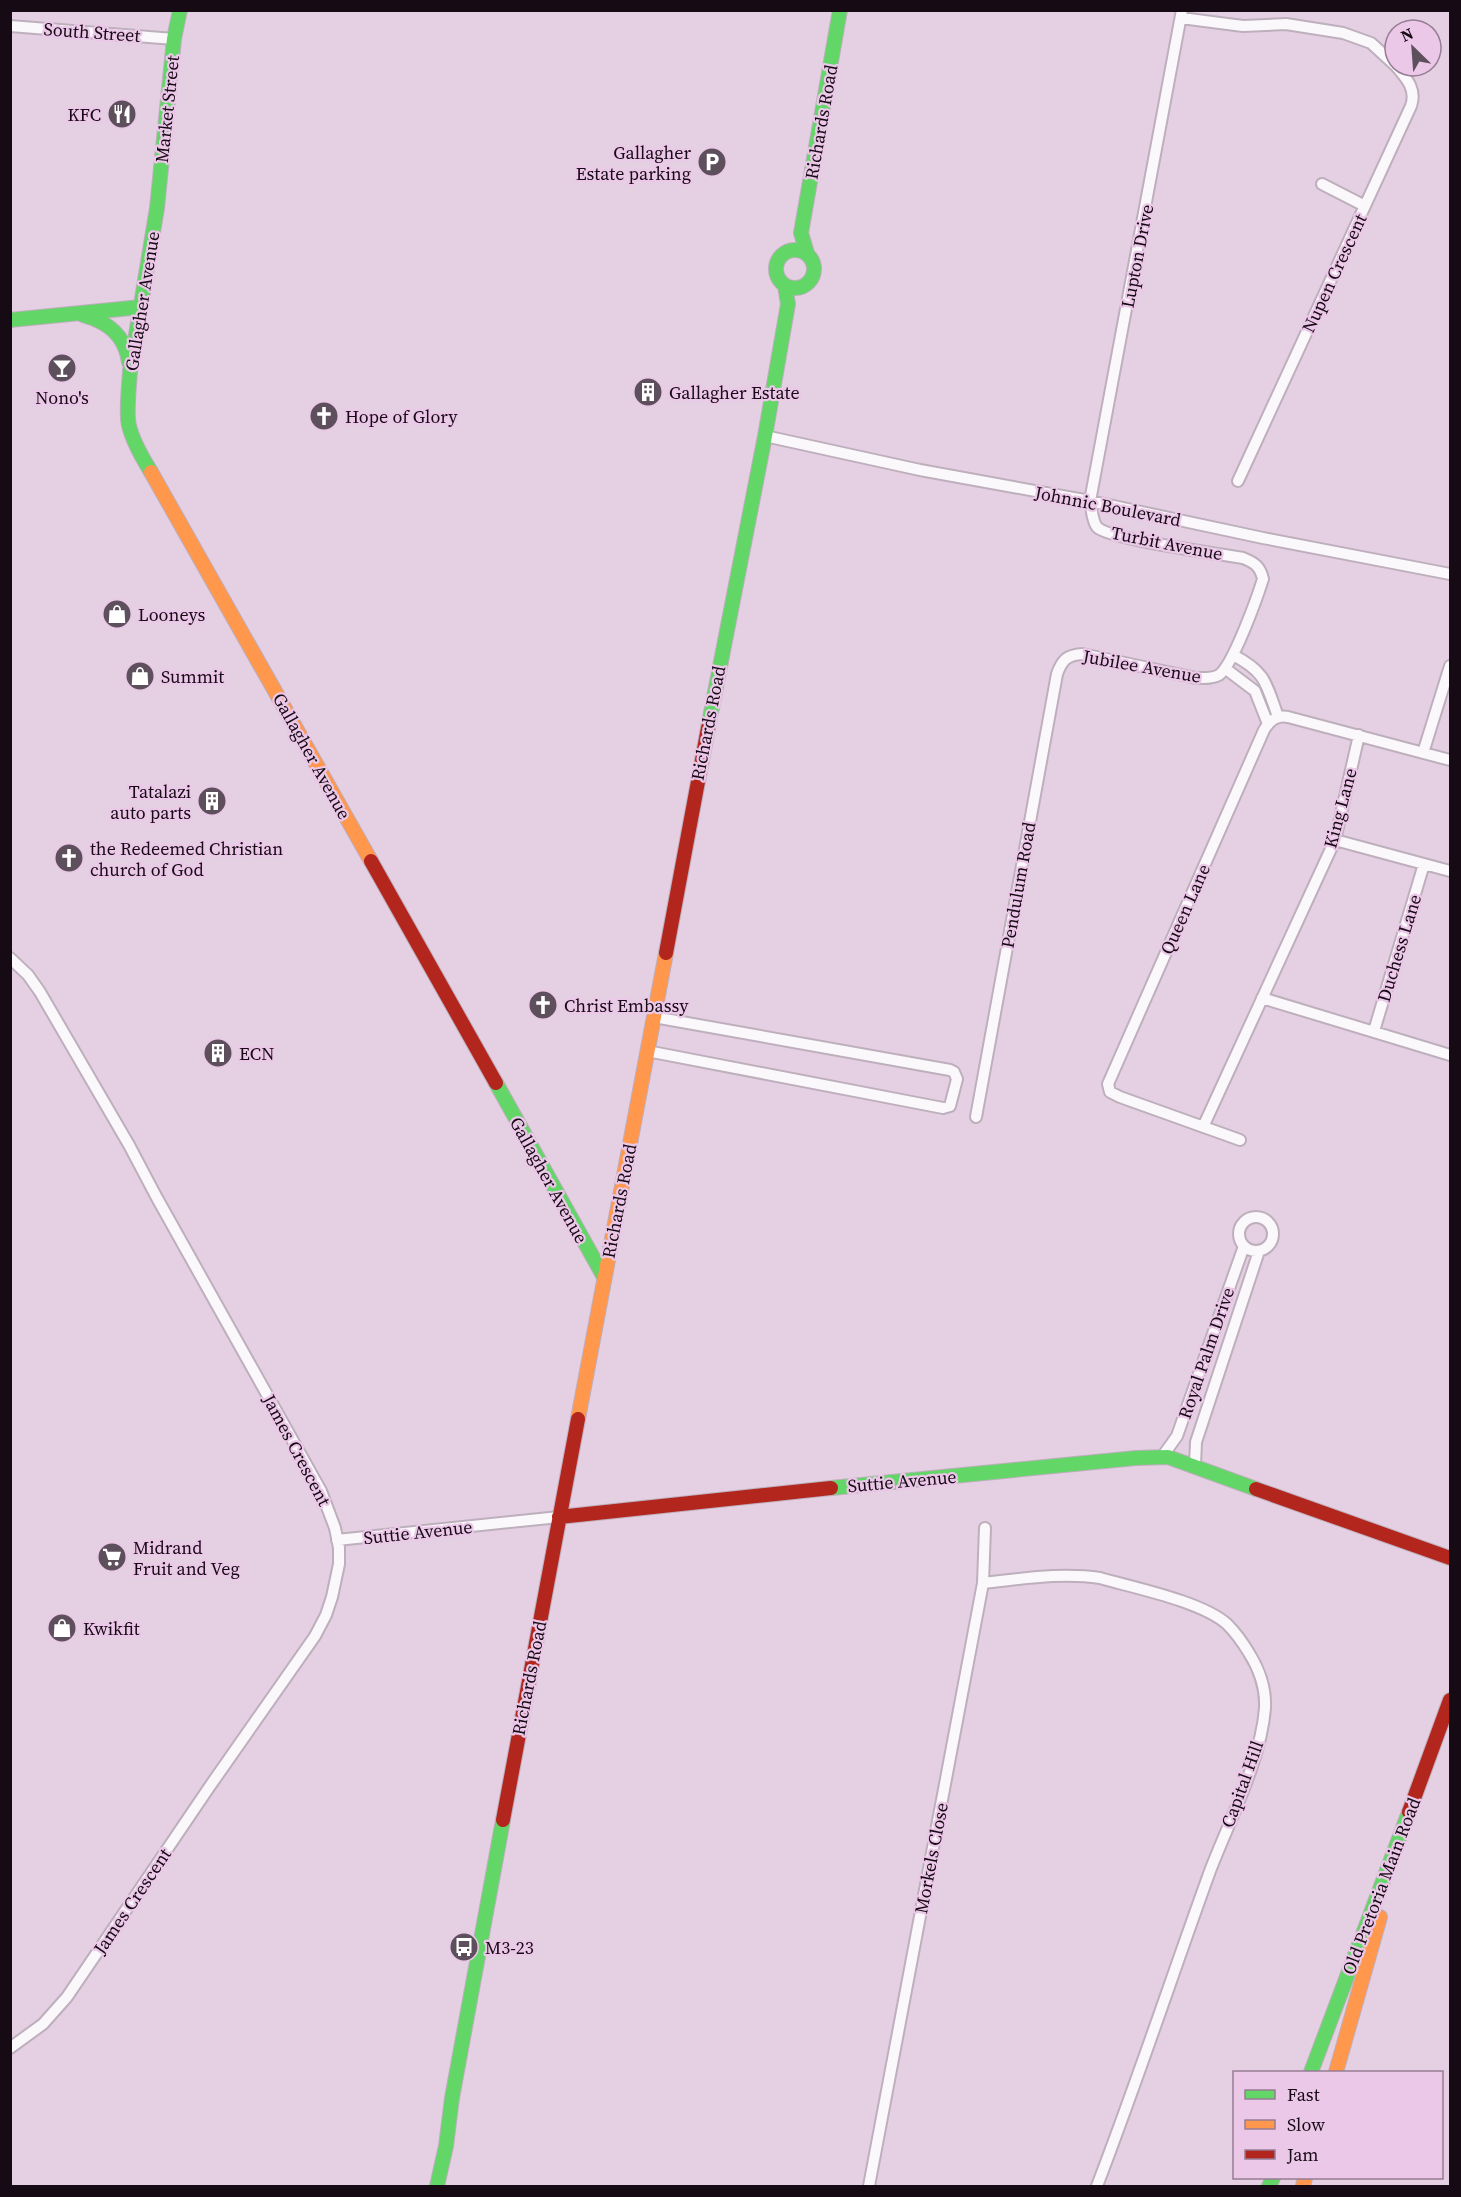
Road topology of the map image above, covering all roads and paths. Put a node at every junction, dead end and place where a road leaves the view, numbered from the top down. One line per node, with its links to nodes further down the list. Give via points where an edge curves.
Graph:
1 (180, 10): 5 (street, Market Street)
2 (840, 10): 11 (street, Richards Road)
3 (1182, 14): 6 (street, Nupen Crescent, via 1243,26 1286,24 1343,33 1371,43); 21 (street, Lupton Drive)
4 (10, 26): 5 (street, South Street)
5 (174, 39): 10 (street, Market Street)
6 (1383, 54)
7 (1405, 78): 9 (street, Nupen Crescent, via 1412,87 1413,101)
8 (1322, 184): 9 (street)
9 (1365, 206): 20 (street, Nupen Crescent)
10 (157, 208): 15 (street, Gallagher Avenue)
11 (801, 233): 12 (street, Richards Road); 13 (street, Richards Road)
12 (789, 251): 13 (street); 14 (street, via 779,258 775,270 780,282)
13 (807, 253): 14 (street, via 814,263 813,276 810,282)
14 (791, 287): 19 (street, Richards Road)
15 (141, 307): 16 (street); 18 (street, Gallagher Avenue)
16 (75, 313): 17 (street); 18 (street, via 114,328 129,354)
17 (10, 320)
18 (130, 371): 46 (street, Gallagher Avenue, via 128,422 142,456)
19 (765, 436): 21 (street, Johnnic Boulevard); 37 (street, Richards Road)
20 (1238, 481)
21 (1090, 501): 22 (street, Johnnic Boulevard); 23 (street, Turbit Avenue, via 1100,530 1243,558 1261,569 1263,579)
22 (1450, 574)
23 (1233, 655): 26 (street); 27 (street, via 1253,665 1266,684)
24 (1067, 657): 26 (street, Jubilee Avenue, via 1083,654 1208,679); 41 (street, Pendulum Road, via 1057,674)
25 (1450, 666): 30 (street)
26 (1226, 669): 28 (street, via 1255,692)
27 (1278, 717): 28 (street); 29 (street)
28 (1268, 724): 42 (street, Queen Lane, via 1108,1084 1113,1094)
29 (1359, 735): 30 (street); 32 (street, King Lane)
30 (1423, 753): 31 (street)
31 (1450, 760)
32 (1335, 840): 33 (street); 36 (street, King Lane)
33 (1424, 864): 34 (street); 38 (street, Duchess Lane)
34 (1450, 872)
35 (10, 958): 53 (street, James Crescent, via 35,984 129,1146 314,1476)
36 (1262, 998): 38 (street); 42 (street, King Lane)
37 (654, 1017): 39 (street, Richards Road); 39 (street, via 950,1070 957,1079 950,1106 943,1108)
38 (1374, 1031): 40 (street)
39 (647, 1051): 46 (street, Richards Road)
40 (1450, 1055)
41 (976, 1117)
42 (1203, 1127): 43 (street)
43 (1240, 1140)
44 (1244, 1246): 45 (street); 45 (street, via 1239,1235 1243,1223 1263,1218 1270,1224 1273,1236 1267,1247); 47 (street, Royal Palm Drive)
45 (1259, 1251): 48 (street, Royal Palm Drive)
46 (604, 1277): 51 (street, Richards Road)
47 (1201, 1367): 48 (street); 49 (street, Royal Palm Drive, via 1177,1436)
48 (1219, 1372): 50 (street, Royal Palm Drive, via 1196,1442)
49 (1162, 1457): 50 (street, Suttie Avenue); 51 (street, Suttie Avenue)
50 (1195, 1465): 54 (street, Suttie Avenue)
51 (559, 1517): 53 (street, Suttie Avenue); 61 (street, Richards Road)
52 (984, 1528): 55 (street, Morkels Close)
53 (337, 1540): 58 (street, James Crescent, via 335,1588 315,1636 67,1997 43,2024)
54 (1450, 1558)
55 (983, 1583): 64 (street, Morkels Close); 65 (street, Capital Hill, via 1086,1576 1186,1603 1226,1624 1250,1654 1264,1688 1263,1723 1251,1765)
56 (1450, 1700): 59 (street, Old Pretoria Main Road)
57 (1450, 1731): 60 (street, Old Pretoria Main Road, via 1381,1912)
58 (10, 2048)
59 (1312, 2071)
60 (1337, 2071)
61 (452, 2098): 62 (street, Richards Road); 63 (street, Richards Road)
62 (430, 2187)
63 (437, 2187)
64 (869, 2187)
65 (1097, 2187)

